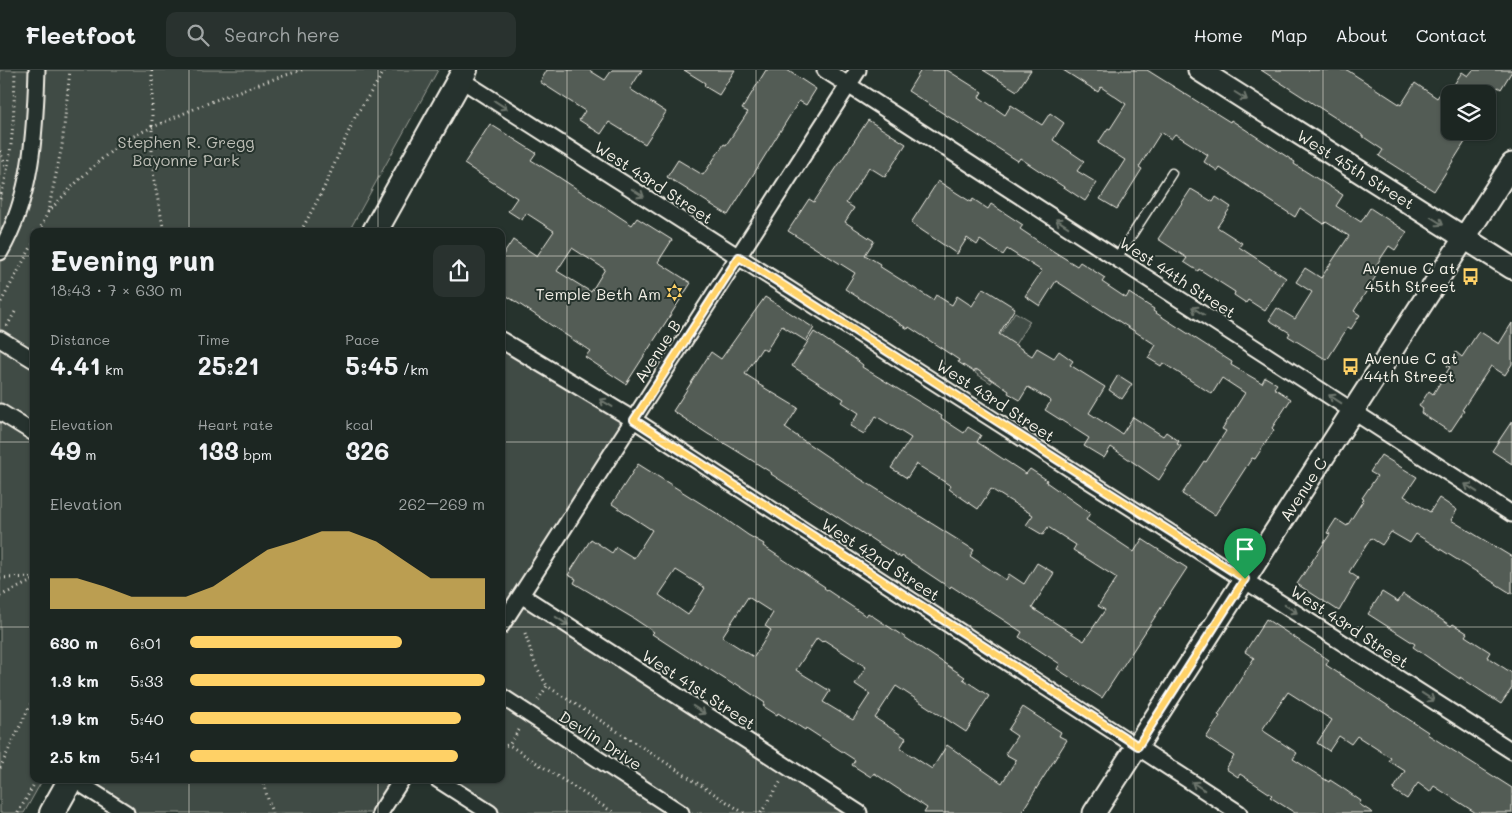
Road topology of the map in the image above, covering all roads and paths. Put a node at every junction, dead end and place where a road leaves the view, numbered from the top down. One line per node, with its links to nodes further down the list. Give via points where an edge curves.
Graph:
1 (15, 70): 15 (path)
2 (37, 70): 25 (street, via 29,175 12,232)
3 (70, 70): 18 (path, via 62,146)
4 (152, 70): 12 (path)
5 (302, 70): 12 (path, via 201,106)
6 (385, 70): 21 (path, via 355,117)
7 (825, 70): 11 (street, West 44th Street)
8 (858, 70): 11 (street, Avenue B)
9 (1199, 70): 23 (main road, West 45th Street, one-way to 23)
10 (462, 74): 22 (main road); 26 (street, West 43rd Street, one-way to 26)
11 (848, 85): 26 (street, Avenue B); 27 (street, West 44th Street, one-way to 11)
12 (151, 128): 18 (path, via 114,149); 20 (path, via 154,180)
13 (0, 151): 15 (path)
14 (1512, 164): 23 (main road, Avenue C)
15 (7, 171): 17 (path)
16 (1172, 173): 27 (lane)
17 (0, 199)
18 (48, 212): 19 (path)
19 (41, 228)
20 (163, 228)
21 (303, 228)
22 (377, 228)
23 (1464, 238): 28 (main road, West 45th Street); 34 (main road, Avenue C)
24 (30, 249): 29 (path)
25 (0, 252)
26 (739, 257): 36 (street, Avenue B); 41 (street, West 43rd Street)
27 (1117, 258): 34 (street, West 44th Street, one-way to 27)
28 (1512, 268)
29 (1, 302)
30 (16, 312): 31 (path)
31 (3, 333): 33 (street)
32 (505, 342): 36 (street, West 42nd Street, one-way to 32)
33 (30, 357)
34 (1353, 411): 38 (street, West 44th Street, one-way to 34); 41 (main road, Avenue C)
35 (0, 412): 37 (street)
36 (634, 420): 43 (street, Avenue B); 54 (street, West 42nd Street)
37 (30, 431)
38 (1512, 514)
39 (0, 578): 40 (path)
40 (30, 579)
41 (1245, 579): 54 (main road, Avenue C); 55 (street, West 43rd Street, one-way to 55)
42 (30, 581): 44 (path)
43 (521, 595): 45 (street, Avenue B); 57 (street, West 41st Street, one-way to 57)
44 (0, 596)
45 (505, 620)
46 (525, 633): 47 (path, via 535,664)
47 (547, 686): 49 (path); 72 (path)
48 (505, 699): 71 (street, Devlin Drive)
49 (538, 700)
50 (30, 705): 56 (path)
51 (519, 730): 52 (path)
52 (509, 745): 53 (path); 70 (path)
53 (505, 746)
54 (1138, 746): 75 (main road, Avenue C); 76 (street, West 42nd Street, one-way to 54)
55 (1512, 751)
56 (0, 768)
57 (790, 768): 73 (path); 74 (street, West 41st Street)
58 (35, 783): 64 (path)
59 (70, 783): 65 (main road)
60 (78, 783): 66 (street)
61 (263, 783): 67 (path)
62 (399, 783): 68 (street)
63 (443, 783): 69 (street)
64 (18, 813)
65 (52, 813)
66 (126, 813)
67 (272, 813)
68 (380, 813)
69 (490, 813)
70 (614, 813)
71 (682, 813)
72 (744, 813)
73 (761, 813)
74 (858, 813)
75 (1094, 813)
76 (1239, 813)

